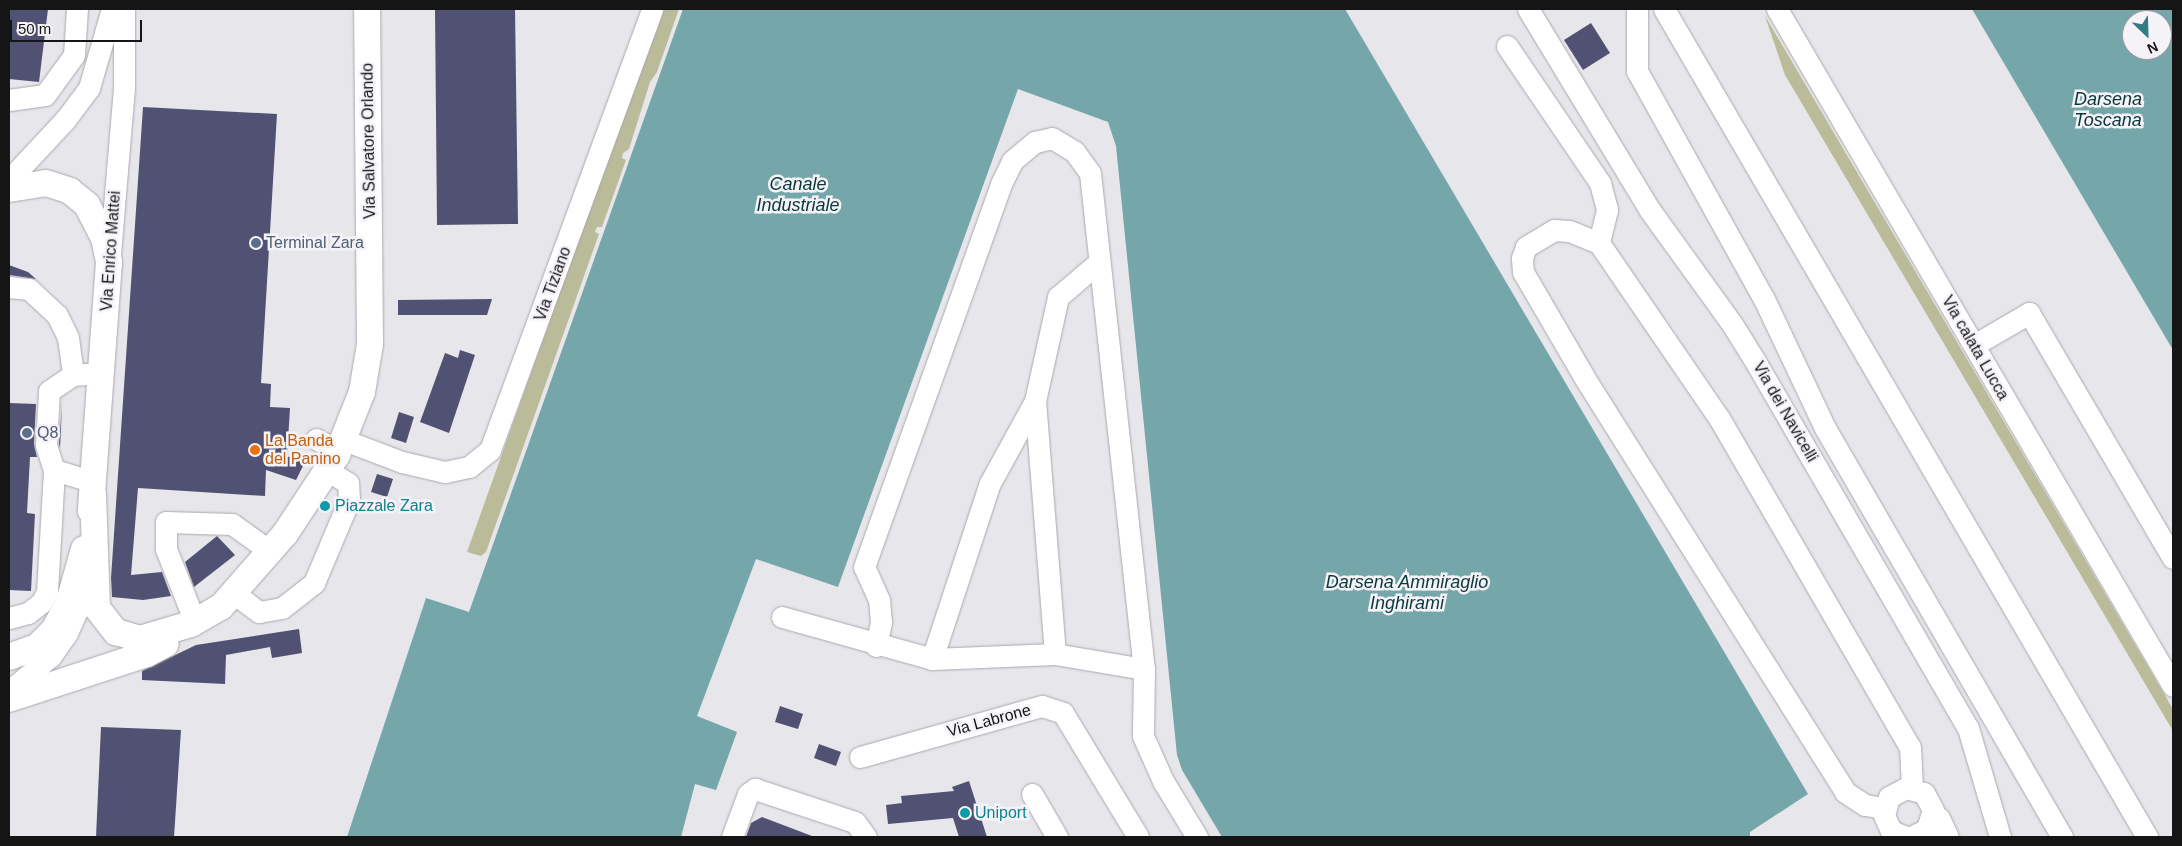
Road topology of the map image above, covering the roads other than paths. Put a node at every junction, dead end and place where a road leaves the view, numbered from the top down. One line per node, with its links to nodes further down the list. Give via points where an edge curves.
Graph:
1 (77, 9): 11 (street, via 74,55 45,95)
2 (112, 9): 12 (street, via 89,88 65,120)
3 (124, 9): 14 (street, Via Enrico Mattei, via 124,89)
4 (367, 9): 22 (main road, Via Salvatore Orlando, via 371,322 362,392)
5 (652, 9): 22 (street, Via Tiziano, via 490,450 479,461 459,471 445,472 384,456)
6 (1528, 9): 53 (street, Via dei Navicelli, via 1649,209 1751,354 1968,728)
7 (1636, 9): 54 (street, via 1637,70 1764,299 1825,428)
8 (1664, 9): 55 (street)
9 (1777, 9): 17 (street, Via calata Lucca)
10 (1507, 46): 13 (street, via 1600,183 1607,210)
11 (9, 100)
12 (10, 179): 14 (main road, via 46,183 70,191 87,205 100,227)
13 (1599, 243): 41 (street, via 1720,418 1910,747); 43 (street, via 1569,231 1554,230 1526,247 1522,258 1523,272 1595,394 1845,792 1865,805)
14 (109, 262): 18 (main road, Via Enrico Mattei)
15 (1099, 262): 20 (street, via 1058,297); 32 (street, via 1090,174 1074,152 1052,138 1035,142 1012,161 1001,184 864,567 880,600 881,622); 36 (street)
16 (9, 287): 19 (street, via 29,289 57,316 68,338)
17 (1974, 345): 27 (street, via 2029,313); 37 (street, Via calata Lucca)
18 (102, 373): 19 (street); 24 (main road, Via Enrico Mattei)
19 (73, 375): 23 (street, via 49,391 46,445)
20 (1035, 401): 33 (street); 35 (street, via 990,483)
21 (316, 440): 22 (street)
22 (337, 454): 25 (main road); 28 (street, via 348,483 349,500 314,582 282,608 258,612)
23 (54, 470): 24 (street); 30 (street, via 47,592 41,603 28,613)
24 (94, 488): 26 (main road, Via Enrico Mattei); 31 (main road, Via Enrico Mattei, via 94,592 103,620 116,632 131,639 149,637)
25 (271, 552): 28 (main road); 31 (street, via 232,524 166,522 166,549)
26 (83, 553): 34 (main road, Via Enrico Mattei, via 69,602 54,630 37,647); 38 (street, Via Enrico Mattei, via 83,592 67,633 44,663)
27 (2173, 558)
28 (235, 594): 31 (main road, via 221,607)
29 (782, 617): 32 (street)
30 (9, 618)
31 (193, 623): 39 (main road, via 174,640 146,654)
32 (876, 646): 35 (street)
33 (1055, 654): 35 (street); 36 (street)
34 (9, 658)
35 (932, 659)
36 (1144, 669): 49 (street, via 1143,736 1163,781)
37 (2173, 686)
38 (9, 691)
39 (9, 699)
40 (860, 757): 48 (street, Via Labrone, via 1042,706 1063,713)
41 (1912, 788): 43 (street, via 1894,793); 44 (street, via 1928,798)
42 (1032, 794): 47 (street)
43 (1884, 808): 50 (street, via 1887,826 1896,835)
44 (1933, 816): 51 (street, via 1928,829); 52 (street, via 1939,818)
45 (857, 832): 46 (street, via 755,789 748,794)
46 (732, 837)
47 (1057, 837)
48 (1138, 837)
49 (1197, 837)
50 (1906, 837)
51 (1911, 837)
52 (1948, 837)
53 (2000, 837)
54 (2062, 837)
55 (2147, 837)

